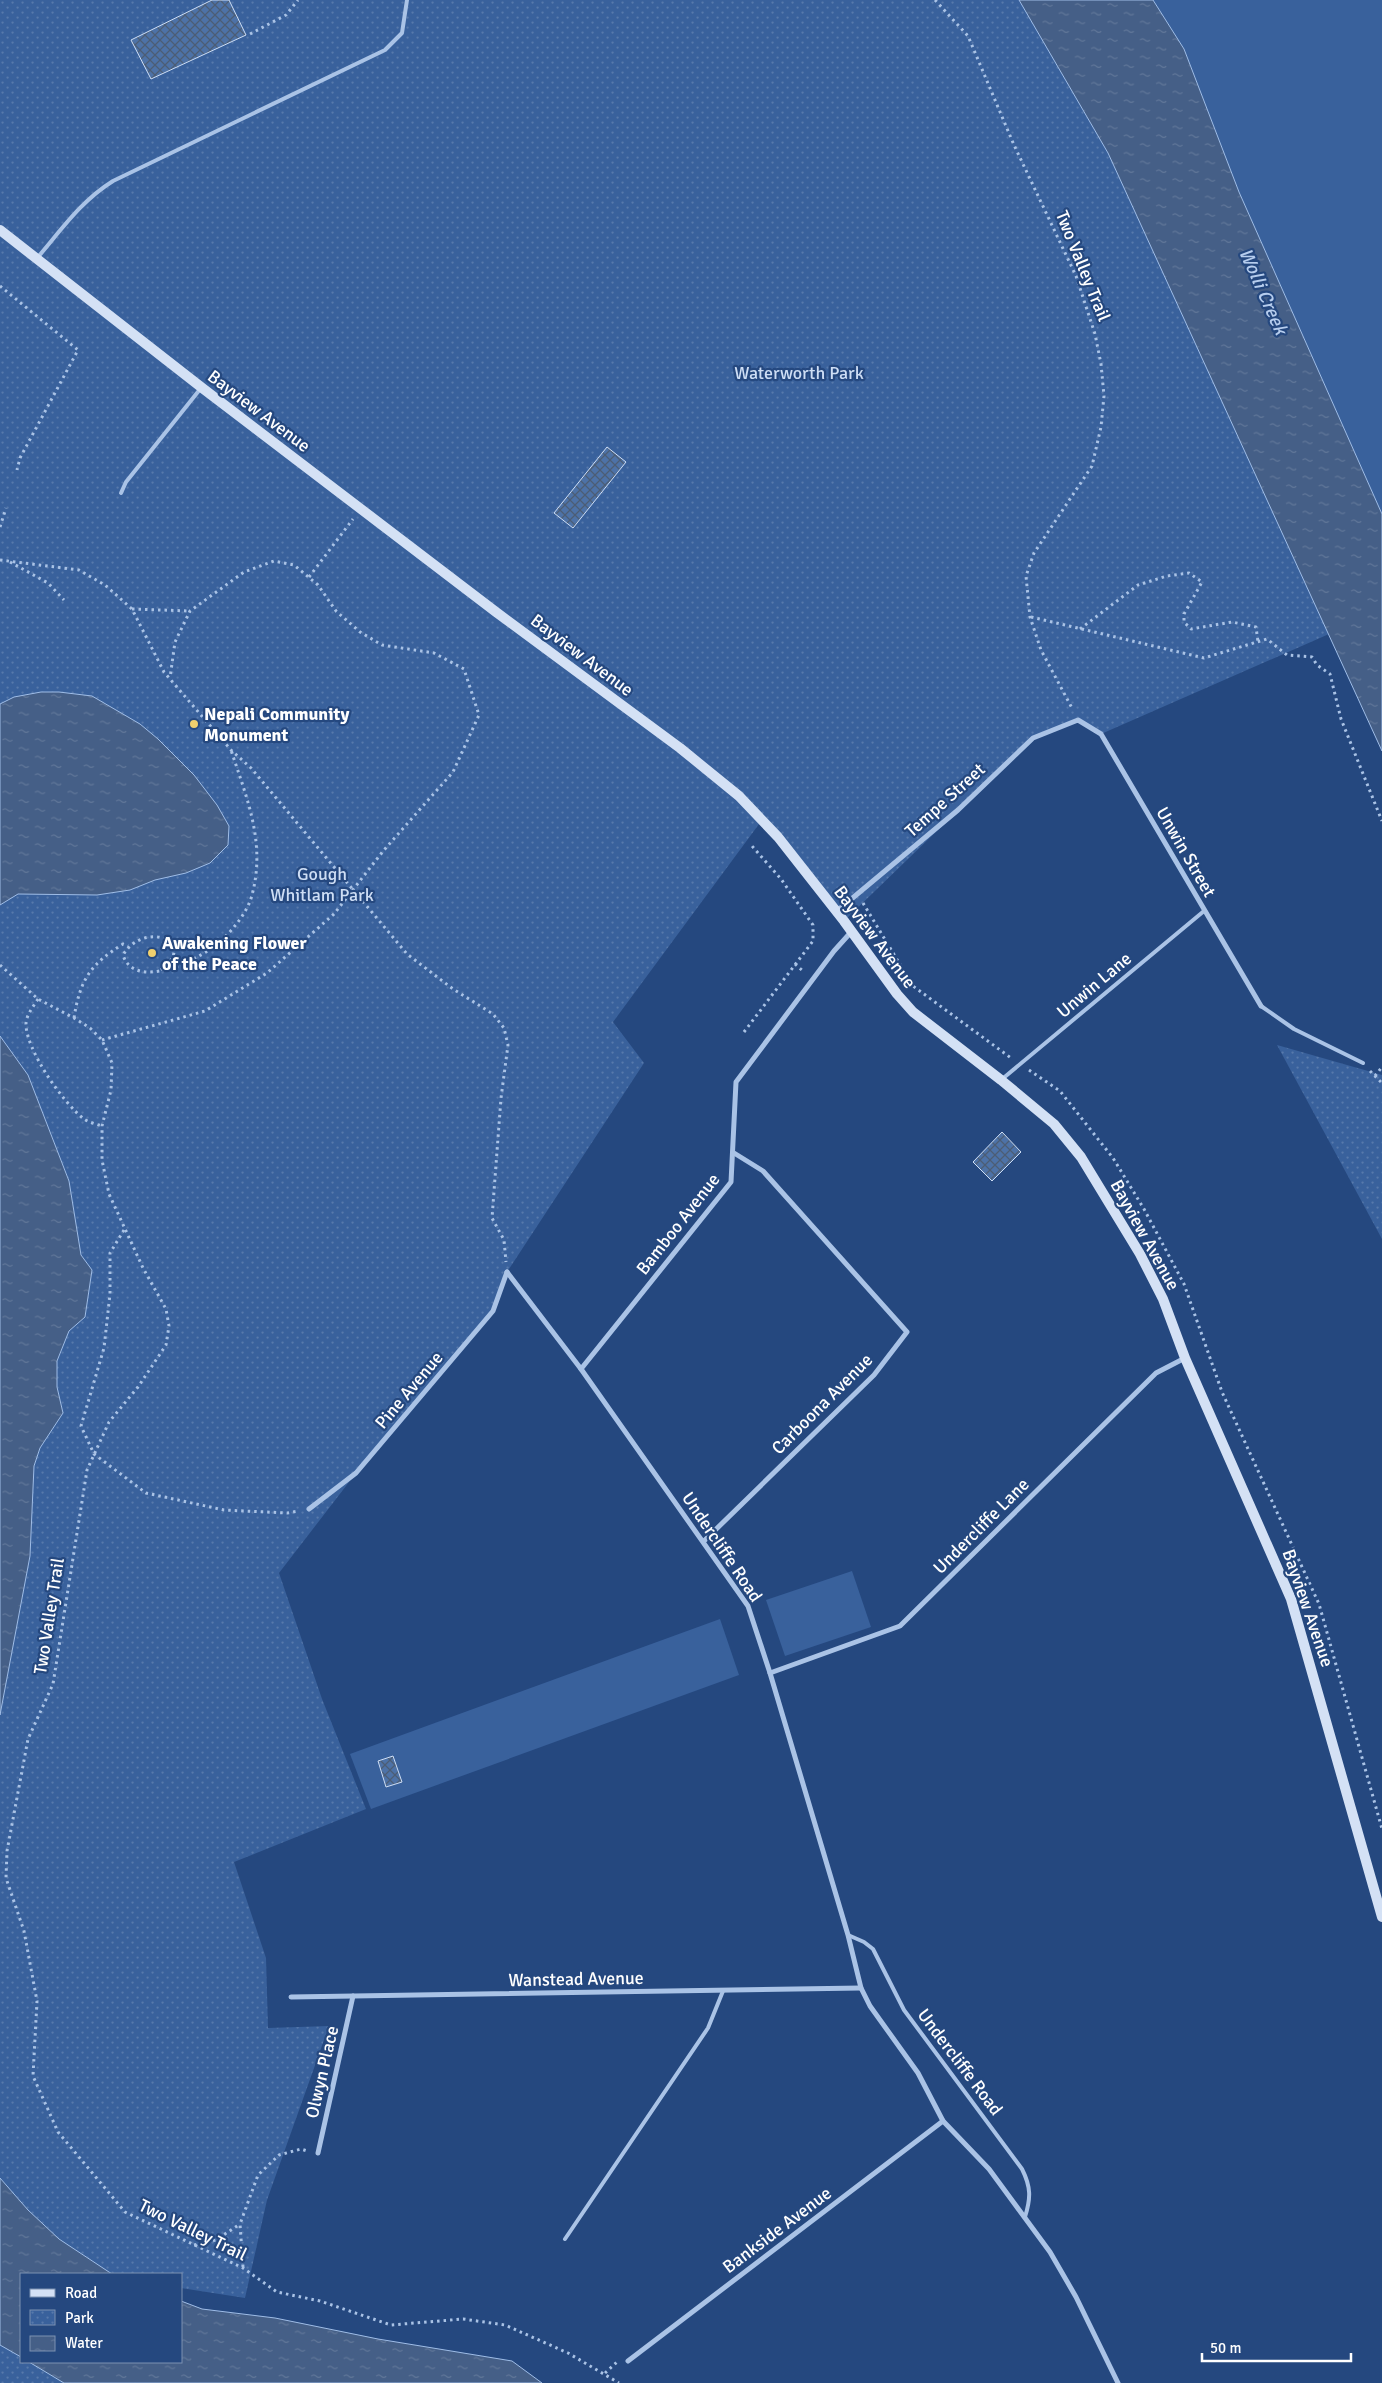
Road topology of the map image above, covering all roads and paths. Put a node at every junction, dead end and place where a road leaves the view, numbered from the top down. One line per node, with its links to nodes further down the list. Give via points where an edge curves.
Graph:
1 (298, 0): 4 (path, via 286,15)
2 (407, 0): 6 (lane, via 402,33 385,50 113,181 83,202)
3 (935, 0): 20 (path, Two Valley Trail, via 968,36 1014,145 1076,276 1101,364 1104,396 1092,466 1034,553 1026,576)
4 (250, 34)
5 (0, 230): 6 (main road, Bayview Avenue)
6 (36, 259): 8 (main road, Bayview Avenue)
7 (0, 286): 9 (path, via 78,350 20,458)
8 (201, 387): 10 (lane, via 126,482); 12 (main road, Bayview Avenue)
9 (17, 470)
10 (121, 493)
11 (6, 508): 13 (path)
12 (361, 509): 16 (path); 29 (main road, Bayview Avenue, via 680,748 739,796 773,832)
13 (0, 527)
14 (0, 560): 15 (path)
15 (7, 560): 17 (path, via 48,583); 18 (path, via 79,570 105,585)
16 (309, 577): 19 (path, via 294,565 274,561 244,572); 28 (path, via 336,611 360,632 382,645 434,653 464,669 479,715 453,772 384,850)
17 (64, 600)
18 (132, 608): 19 (path); 23 (path)
19 (190, 611): 23 (path, via 175,642)
20 (1030, 617): 21 (path); 24 (path, Two Valley Trail, via 1041,650)
21 (1080, 629): 22 (path, via 1204,658); 22 (path, via 1138,585 1189,573 1202,582 1184,614 1184,622 1191,628 1232,622 1256,627)
22 (1258, 642): 26 (path, via 1267,639 1287,655 1312,657 1330,674 1341,718)
23 (170, 678): 25 (path)
24 (1078, 720): 29 (street, Tempe Street, via 1033,738 958,810); 30 (street, Unwin Street, via 1101,734)
25 (231, 750): 28 (path, via 250,768); 34 (path, via 258,842 258,870 252,897 222,940 194,960)
26 (1382, 821)
27 (752, 846): 38 (path, via 781,878 813,925 813,940)
28 (353, 891): 39 (path, via 334,914 267,973 230,998 206,1011); 48 (path, via 407,954 493,1014 504,1028 508,1045 492,1218 504,1240)
29 (837, 911): 31 (main road, Bayview Avenue)
30 (1204, 911): 36 (street, Unwin Street); 43 (lane, Unwin Lane)
31 (852, 931): 43 (main road, Bayview Avenue, via 913,1012); 46 (street, Bamboo Avenue, via 834,950 736,1082)
32 (128, 946): 34 (path, via 123,955 126,965 134,971); 34 (path, via 156,935 169,940 173,944 172,962); 37 (path, via 123,944 102,957 86,976)
33 (0, 966): 35 (path, Two Valley Trail)
34 (161, 970)
35 (38, 1000): 37 (path, Two Valley Trail); 45 (path, via 29,1012 26,1024 29,1044 69,1104 84,1120)
36 (1260, 1006): 40 (lane, via 1294,1029)
37 (74, 1018): 39 (path, Two Valley Trail)
38 (744, 1032)
39 (102, 1040): 45 (path, Two Valley Trail, via 112,1063 111,1090)
40 (1363, 1064): 42 (path)
41 (1382, 1067): 42 (path)
42 (1375, 1076): 44 (path)
43 (1001, 1080): 49 (main road, Bayview Avenue, via 1054,1124 1081,1157 1140,1254)
44 (1382, 1083)
45 (102, 1126): 47 (path, Two Valley Trail, via 102,1160 109,1194)
46 (734, 1153): 50 (street, Bamboo Avenue, via 731,1182); 53 (street, Carboona Avenue, via 763,1170 907,1332 874,1375)
47 (124, 1230): 51 (path, via 110,1253 110,1294 104,1348 81,1426); 51 (path, Two Valley Trail, via 166,1309 169,1326 166,1345 109,1422)
48 (507, 1272): 50 (street, Undercliffe Road); 52 (street, Pine Avenue, via 494,1312 356,1473)
49 (1185, 1358): 54 (street, Undercliffe Lane, via 1156,1372 900,1626); 55 (main road, Bayview Avenue, via 1291,1599)
50 (581, 1369): 53 (street, Undercliffe Road)
51 (94, 1454): 52 (path, via 146,1493 224,1510 287,1513); 66 (path, Two Valley Trail, via 87,1470 53,1684 28,1739 24,1757 6,1851 6,1878 24,1931 37,2001 33,2076 58,2132 125,2212)
52 (309, 1509)
53 (704, 1541): 54 (street, Undercliffe Road, via 748,1606)
54 (770, 1673): 56 (street, Undercliffe Road)
55 (1382, 1917)
56 (848, 1935): 57 (street, Undercliffe Road); 63 (lane, Undercliffe Road, via 873,1949 904,2010 1022,2169 1030,2188)
57 (861, 1988): 58 (street, Wanstead Avenue); 61 (street, Undercliffe Road, via 870,2006 918,2073)
58 (723, 1991): 59 (street, Wanstead Avenue); 65 (lane, via 708,2028)
59 (353, 1996): 60 (street, Wanstead Avenue); 62 (street, Olwyn Place)
60 (291, 1997)
61 (943, 2121): 63 (street, Undercliffe Road, via 989,2169); 68 (street, Bankside Avenue)
62 (318, 2153): 64 (path, via 301,2150 278,2155 258,2175)
63 (1025, 2217): 70 (street, Undercliffe Road, via 1076,2297)
64 (240, 2224): 66 (path, via 216,2240); 67 (path)
65 (565, 2239)
66 (194, 2244): 67 (path, Two Valley Trail)
67 (243, 2268): 69 (path, Two Valley Trail, via 277,2292 320,2301 391,2325 463,2319 505,2325 568,2353)
68 (628, 2360)
69 (619, 2383)
70 (1118, 2383)

